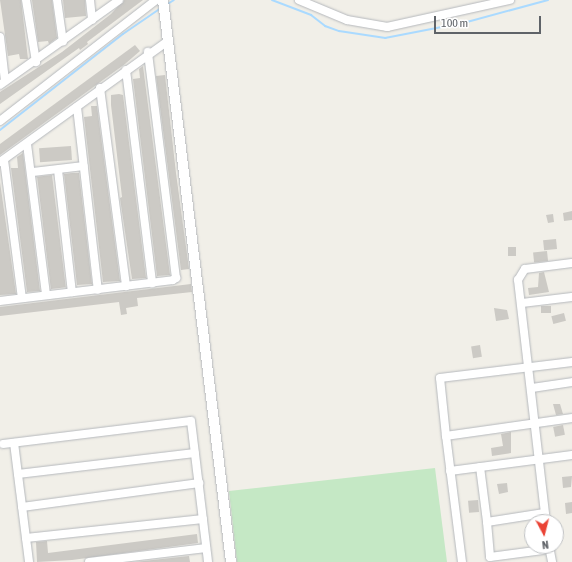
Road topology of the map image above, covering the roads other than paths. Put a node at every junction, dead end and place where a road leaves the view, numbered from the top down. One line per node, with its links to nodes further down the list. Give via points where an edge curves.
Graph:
1 (26, 0): 15 (street)
2 (57, 0): 13 (street)
3 (90, 0): 10 (street)
4 (118, 0): 10 (street)
5 (156, 0): 20 (street)
6 (163, 0): 12 (street)
7 (299, 0): 9 (street, via 347,20 387,27)
8 (510, 0): 9 (street)
9 (484, 4)
10 (92, 20): 13 (street)
11 (0, 37): 17 (street)
12 (168, 40): 14 (street); 62 (street)
13 (63, 42): 15 (street)
14 (148, 52): 16 (street); 27 (street, via 177,273 173,280)
15 (36, 62): 17 (street)
16 (126, 70): 18 (street); 27 (street)
17 (3, 83)
18 (100, 88): 19 (street); 28 (street)
19 (77, 107): 21 (street); 23 (street)
20 (0, 121)
21 (27, 144): 22 (street); 25 (street)
22 (2, 161): 33 (street)
23 (84, 166): 24 (street); 29 (street)
24 (58, 170): 25 (street); 30 (street)
25 (33, 172): 31 (street)
26 (572, 263): 35 (street, via 523,271 518,280)
27 (152, 283): 28 (street)
28 (126, 286): 29 (street)
29 (98, 290): 30 (street)
30 (72, 292): 31 (street)
31 (46, 295): 33 (street)
32 (572, 297): 35 (street)
33 (22, 298): 34 (street)
34 (0, 301)
35 (522, 303): 37 (street)
36 (572, 362): 37 (street)
37 (529, 367): 39 (street); 42 (street, via 439,379)
38 (572, 382): 39 (street)
39 (532, 388): 41 (street)
40 (572, 418): 41 (street)
41 (534, 424): 42 (street); 47 (street)
42 (446, 436): 49 (street)
43 (14, 442): 44 (street); 45 (street, via 191,421); 50 (street)
44 (3, 444)
45 (195, 453): 50 (street); 51 (street)
46 (572, 455): 47 (street)
47 (539, 460): 48 (street); 53 (street)
48 (480, 467): 49 (street); 55 (street)
49 (450, 471): 63 (street)
50 (18, 474): 52 (street)
51 (199, 483): 52 (street); 54 (street)
52 (22, 506): 56 (street)
53 (544, 513): 55 (street)
54 (203, 519): 56 (street); 57 (street)
55 (487, 522): 58 (street, via 490,556)
56 (26, 538): 59 (street)
57 (206, 548): 60 (street); 61 (street)
58 (524, 551)
59 (29, 562)
60 (89, 562)
61 (208, 562)
62 (231, 562)
63 (462, 562)

